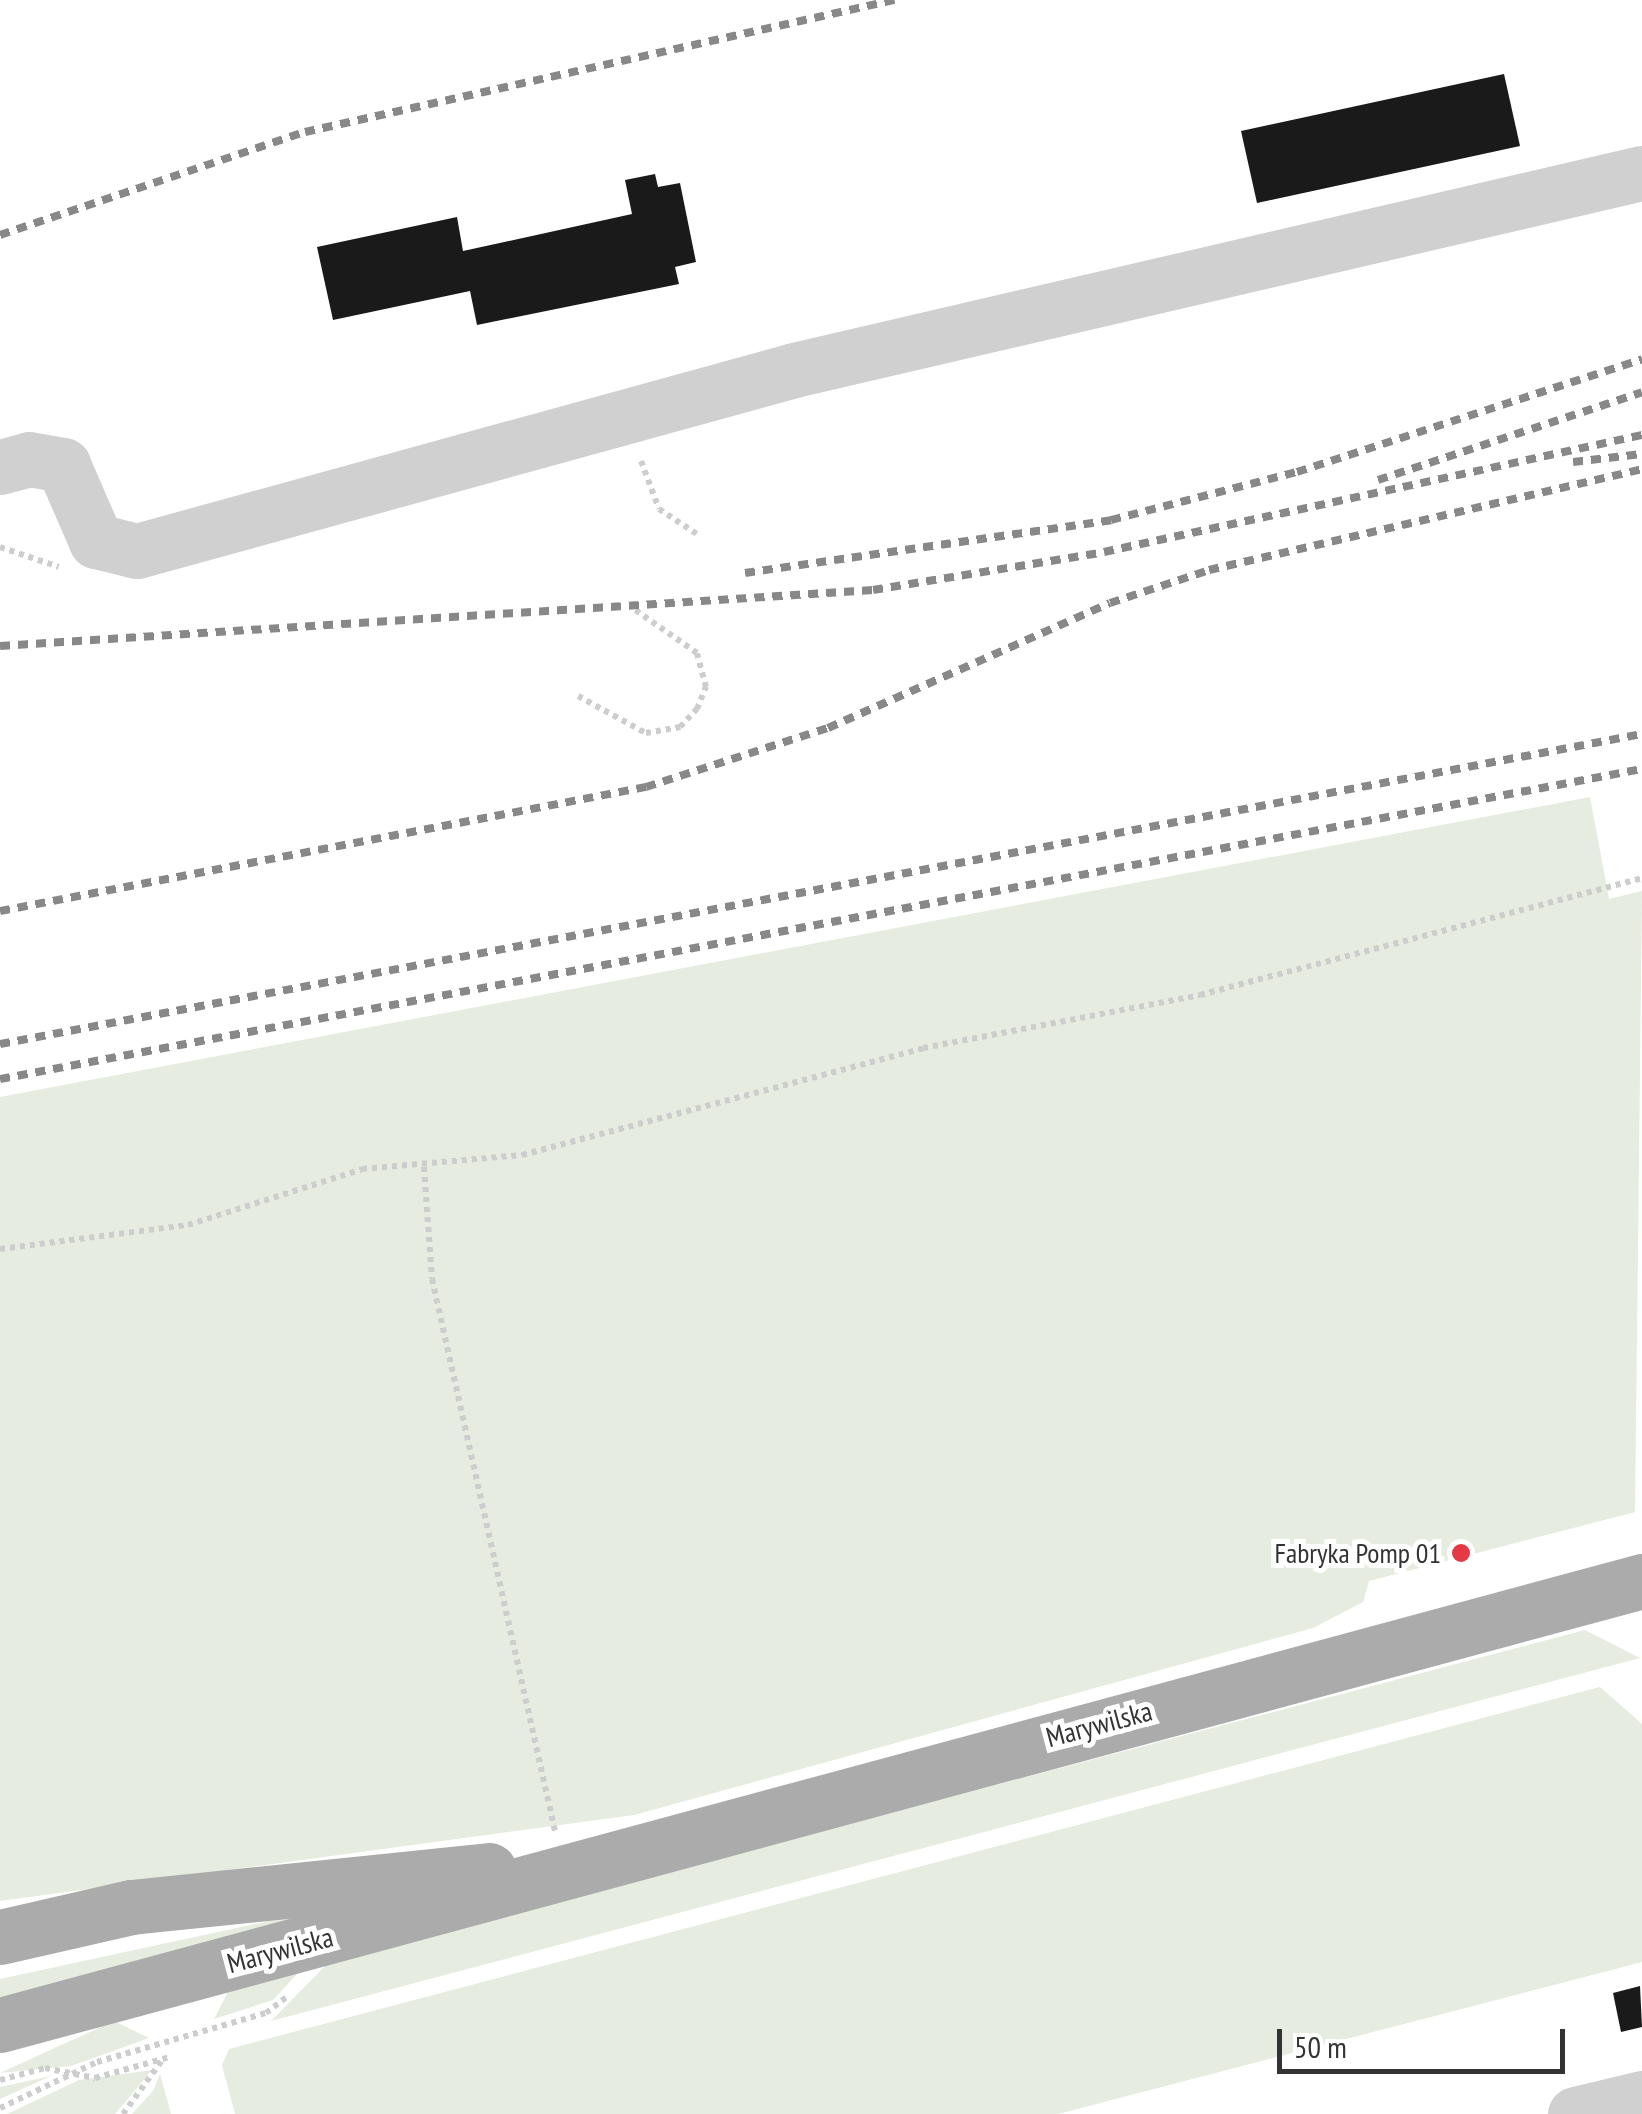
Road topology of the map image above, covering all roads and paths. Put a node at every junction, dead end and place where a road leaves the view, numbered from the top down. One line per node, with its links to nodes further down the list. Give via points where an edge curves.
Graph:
1 (1642, 173): 2 (lane)
2 (629, 416): 3 (lane, via 137,552 96,541 63,466 28,459); 4 (path, via 653,500)
3 (0, 467)
4 (700, 536)
5 (634, 609): 6 (path, via 697,652 706,687 697,709 680,726 646,733)
6 (578, 696)
7 (1642, 878): 8 (path, via 1200,995 923,1048 508,1158)
8 (424, 1168): 9 (path, via 362,1168 188,1225); 11 (path, via 432,1279 553,1793)
9 (0, 1250)
10 (1642, 1580): 11 (main road, Marywilska)
11 (557, 1868): 12 (main road, Marywilska, via 229,1893); 14 (main road, Marywilska)
12 (0, 1936)
13 (266, 2012): 15 (path)
14 (0, 2025)
15 (72, 2073): 16 (path, via 46,2068); 17 (path); 18 (path, via 94,2078 166,2057)
16 (0, 2080)
17 (0, 2108)
18 (123, 2114)

